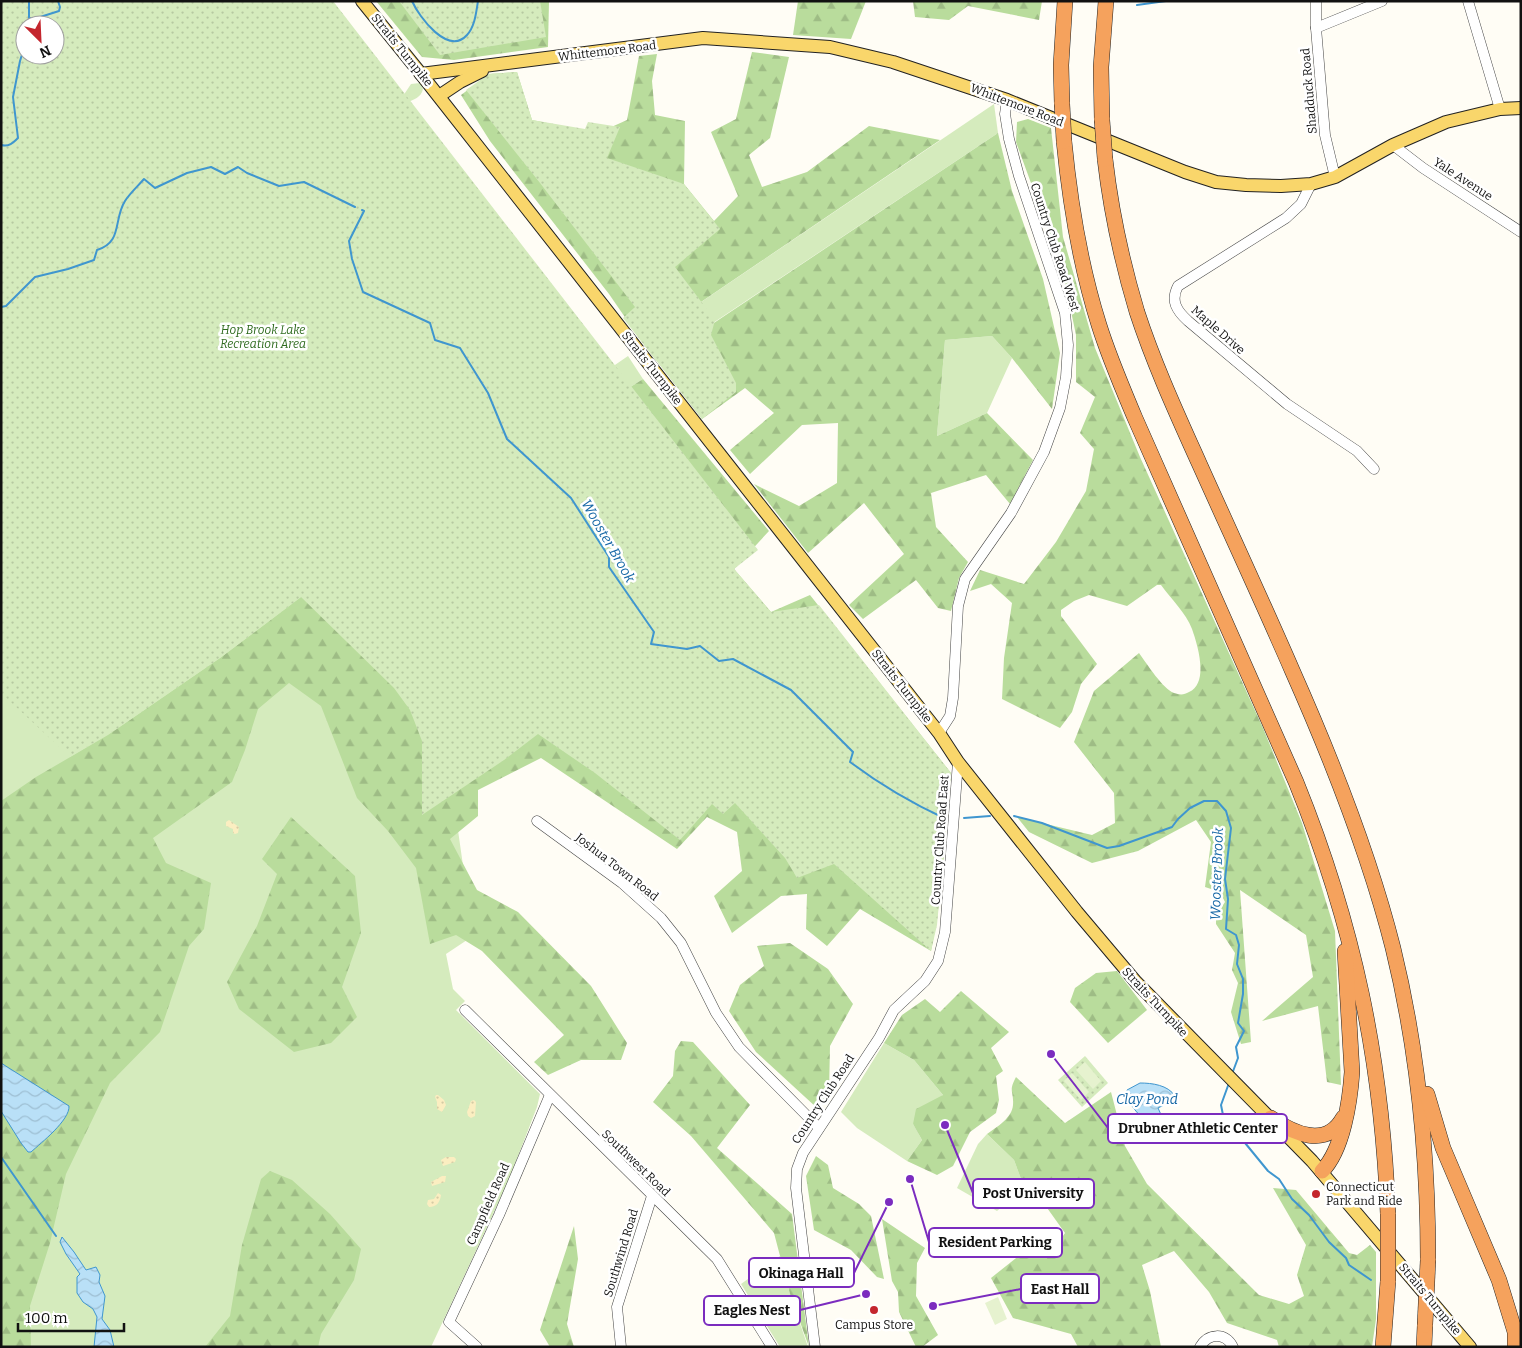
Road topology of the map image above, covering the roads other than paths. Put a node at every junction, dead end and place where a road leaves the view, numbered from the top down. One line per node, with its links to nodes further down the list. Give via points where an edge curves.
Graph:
1 (362, 1): 9 (main road, Straits Turnpike)
2 (1065, 1): 22 (highway, bridge, via 1062,66 1064,141 1076,230 1090,295 1135,418 1287,761)
3 (1106, 1): 24 (highway, bridge, via 1101,67 1105,159 1121,253 1133,299 1172,402 1294,672 1345,797 1376,888)
4 (1316, 1): 7 (street, Shadduck Road)
5 (1382, 1): 7 (street)
6 (1468, 1): 13 (street)
7 (1316, 28): 15 (street, Shadduck Road, via 1325,135)
8 (494, 66): 9 (main road, Whittemore Road); 10 (main road, Whittemore Road); 11 (main road, Whittemore Road, via 719,38 830,47 893,62)
9 (422, 74): 10 (main road, Straits Turnpike)
10 (439, 96): 19 (main road, Straits Turnpike)
11 (1007, 100): 16 (main road, Whittemore Road, via 1142,156 1216,182 1280,186); 19 (street, Country Club Road West, via 1005,114 1016,167 1065,314 1068,345 1066,377 1060,408 1044,452 1011,513 965,579 958,606 951,711)
12 (1521, 108): 13 (main road, Whittemore Road)
13 (1500, 109): 14 (main road, Whittemore Road, via 1446,122)
14 (1393, 145): 15 (main road, Whittemore Road); 17 (street, Yale Avenue)
15 (1335, 178): 16 (main road, Whittemore Road)
16 (1311, 184): 18 (street, Maple Drive, via 1301,204 1286,218 1178,286 1174,303 1188,321 1286,404 1357,451)
17 (1521, 232)
18 (1374, 468)
19 (939, 733): 20 (main road, Straits Turnpike)
20 (958, 762): 23 (street, Country Club Road East); 28 (main road, Straits Turnpike, via 1117,961)
21 (537, 821): 29 (street, Joshua Town Road, via 622,883 661,918 681,943 716,1013 739,1047)
22 (1329, 869): 27 (highway, via 1346,963 1352,1072); 39 (highway, bridge, via 1355,959 1368,1019 1381,1110 1388,1214 1388,1281)
23 (946, 920): 29 (street, Country Club Road, via 943,946 934,968 921,986 896,1008)
24 (1400, 980): 32 (highway, via 1438,1135 1492,1262); 40 (highway, bridge, via 1413,1050 1428,1196)
25 (465, 1010): 26 (street, Southwest Road)
26 (550, 1095): 31 (street, Southwest Road); 33 (street, Campfield Road, via 499,1215 448,1322)
27 (1350, 1100): 28 (highway, via 1339,1125 1321,1136 1305,1135); 30 (highway, via 1330,1161)
28 (1271, 1118): 30 (main road, Straits Turnpike)
29 (820, 1128): 36 (street, Country Club Road, via 800,1159 796,1173)
30 (1322, 1171): 41 (main road, Straits Turnpike)
31 (652, 1196): 34 (street, Southwind Road, via 617,1307); 35 (street, Southwest Road, via 717,1259)
32 (1516, 1342)
33 (477, 1347)
34 (621, 1347)
35 (772, 1347)
36 (815, 1347)
37 (1200, 1347): 38 (street, via 1205,1340 1215,1336 1226,1339)
38 (1233, 1347)
39 (1383, 1347)
40 (1424, 1347)
41 (1470, 1347)

